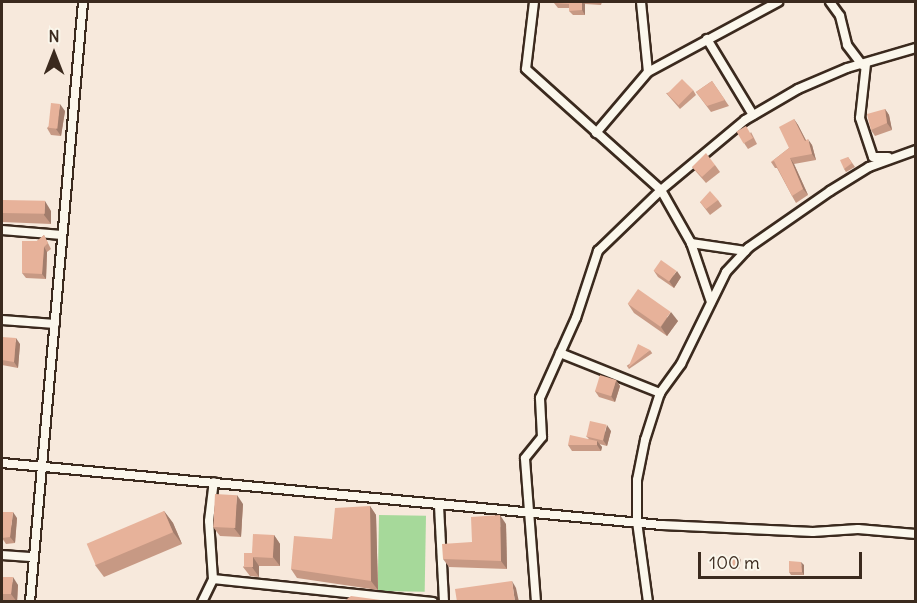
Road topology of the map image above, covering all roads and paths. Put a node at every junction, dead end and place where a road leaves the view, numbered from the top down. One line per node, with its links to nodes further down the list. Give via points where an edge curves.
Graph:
1 (83, 2): 16 (street)
2 (534, 2): 11 (street, via 526,69)
3 (641, 2): 9 (street)
4 (778, 2): 6 (street)
5 (830, 2): 8 (street, via 840,16 847,45)
6 (707, 39): 9 (street); 10 (street)
7 (915, 48): 8 (street)
8 (864, 64): 10 (street, via 798,89); 13 (street, via 860,118 873,157)
9 (648, 72): 11 (street)
10 (753, 115): 14 (street)
11 (596, 133): 14 (street)
12 (915, 150): 13 (street)
13 (891, 158): 18 (street, via 830,190)
14 (661, 190): 17 (street); 22 (street, via 598,251)
15 (2, 230): 16 (street)
16 (62, 235): 21 (street)
17 (690, 243): 18 (street); 19 (street)
18 (745, 251): 19 (street, via 726,272)
19 (711, 302): 23 (street, via 681,364)
20 (2, 320): 21 (street)
21 (55, 324): 25 (street)
22 (560, 353): 23 (street); 28 (street, via 540,398 542,437 525,458)
23 (660, 393): 29 (street, via 637,480)
24 (2, 463): 25 (street)
25 (42, 469): 26 (street); 32 (street)
26 (214, 482): 27 (street); 33 (street, via 208,521)
27 (439, 506): 28 (street); 37 (street)
28 (529, 513): 29 (street); 38 (street)
29 (637, 522): 30 (street); 39 (street)
30 (915, 534)
31 (2, 555): 32 (street)
32 (33, 557): 34 (street)
33 (213, 579): 35 (street); 36 (street)
34 (30, 602)
35 (202, 602)
36 (433, 602)
37 (444, 602)
38 (536, 602)
39 (648, 602)

